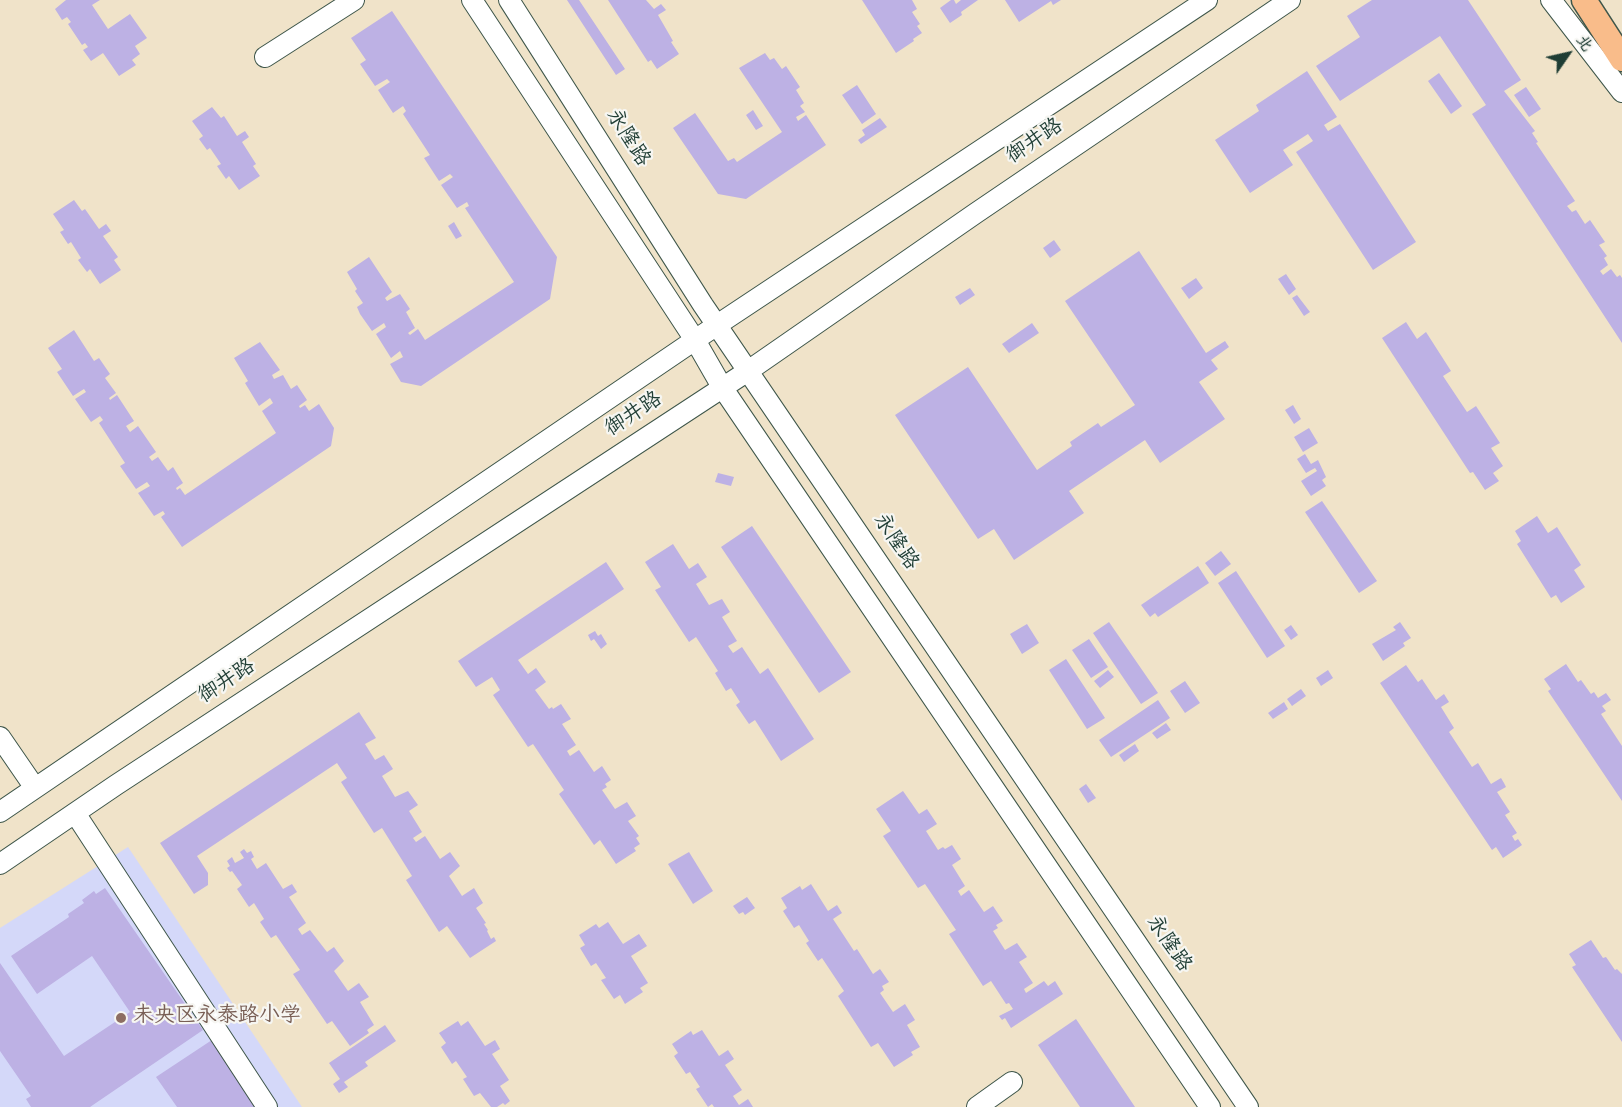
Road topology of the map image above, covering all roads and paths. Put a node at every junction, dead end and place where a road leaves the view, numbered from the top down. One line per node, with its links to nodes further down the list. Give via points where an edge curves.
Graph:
1 (354, 0): 8 (street)
2 (472, 0): 12 (street)
3 (509, 0): 11 (street, 永隆路)
4 (1207, 0): 11 (street, 御井路)
5 (1290, 0): 13 (street, 御井路)
6 (1551, 0): 10 (street)
7 (1584, 0): 9 (main road)
8 (265, 57)
9 (1622, 59)
10 (1622, 92)
11 (717, 325): 12 (street, 御井路); 13 (street, 永隆路)
12 (695, 340): 14 (street); 16 (street, 御井路)
13 (748, 371): 14 (street, 御井路); 24 (street, 永隆路)
14 (722, 387): 18 (street, 御井路); 23 (street)
15 (0, 737): 16 (street)
16 (35, 788): 17 (street, 御井路)
17 (0, 812)
18 (75, 813): 19 (street, 御井路); 21 (street)
19 (0, 864)
20 (1012, 1082): 22 (street)
21 (267, 1107)
22 (977, 1107)
23 (1210, 1107)
24 (1248, 1107)

